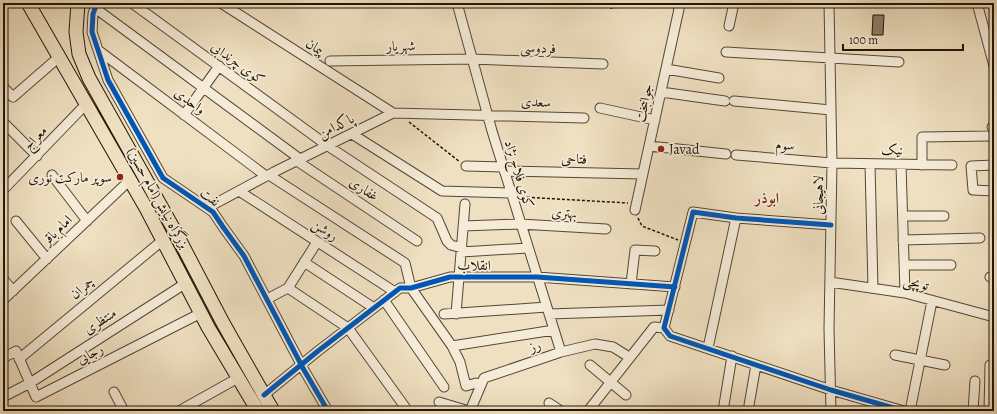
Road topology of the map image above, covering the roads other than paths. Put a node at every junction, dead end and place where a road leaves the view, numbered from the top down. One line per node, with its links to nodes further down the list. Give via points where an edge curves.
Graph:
1 (28, 3): 14 (highway, بزرگراه نیایش(امام حسین))
2 (78, 3): 58 (highway, بزرگراه نیایش(امام حسین), via 76,32 79,54 89,78)
3 (132, 3): 20 (street, کوی چرندابی)
4 (221, 3): 30 (street, پیمان)
5 (457, 3): 16 (street, کوی فلاح نژاد)
6 (678, 3): 22 (street, جوانبخت, via 680,9)
7 (734, 3): 11 (street)
8 (829, 3): 15 (street, لاهیجانی)
9 (977, 3): 21 (street)
10 (96, 6): 12 (street, نفت, via 92,32); 25 (street, غفاری)
11 (729, 26)
12 (97, 49): 31 (street, واحدی); 55 (street, نفت, via 108,80)
13 (726, 52): 15 (street)
14 (59, 57): 24 (street, via 13,97); 27 (highway, بزرگراه نیایش(امام حسین))
15 (830, 57): 18 (street); 29 (street, لاهیجانی)
16 (472, 59): 17 (street, شهریار); 19 (street, فردوسی); 32 (street, کوی فلاح نژاد)
17 (330, 61)
18 (899, 62)
19 (603, 64)
20 (219, 66): 25 (street); 38 (street, کوی چرندابی)
21 (994, 66)
22 (666, 69): 23 (street); 26 (street, جوانبخت)
23 (719, 78)
24 (3, 87)
25 (204, 89): 31 (street); 43 (street, غفاری)
26 (661, 92): 29 (street); 34 (street, جوانبخت)
27 (86, 104): 42 (street, معراج); 56 (highway, بزرگراه نیایش(امام حسین))
28 (600, 108): 34 (street)
29 (830, 110): 44 (street, لاهیجانی)
30 (396, 114): 32 (street, پاکدامن); 36 (street, پاکدامن)
31 (184, 115): 54 (street, واحدی)
32 (487, 115): 33 (street, سعدی); 51 (street, کوی فلاح نژاد)
33 (584, 118)
34 (655, 120): 39 (street, جوانبخت)
35 (3, 122): 42 (street)
36 (352, 134): 38 (street, پاکدامن); 61 (street, via 442,191)
37 (989, 136): 47 (street, via 922,137)
38 (328, 146): 43 (street, پاکدامن); 80 (street, کوی چرندابی, via 437,218 451,245)
39 (649, 146): 40 (street); 52 (street, جوانبخت)
40 (726, 154)
41 (736, 155): 44 (street, سوم)
42 (37, 156): 57 (street, معراج)
43 (298, 160): 54 (street, پاکدامن); 77 (street, غفاری)
44 (832, 163): 45 (street, نیک); 71 (street, لاهیجانی)
45 (870, 164): 46 (street, نیک); 95 (street)
46 (901, 164): 47 (street, نیک); 65 (street)
47 (922, 165): 48 (street, نیک)
48 (952, 165)
49 (994, 165): 60 (street, via 971,166 973,190)
50 (466, 166): 51 (street, فتاحی)
51 (503, 169): 52 (street, فتاحی); 61 (street, کوی فلاح نژاد)
52 (643, 174): 64 (street, جوانبخت)
53 (52, 175): 69 (street)
54 (268, 175): 59 (street, پاکدامن); 94 (street, واحدی, via 405,263)
55 (163, 178): 58 (street); 63 (street, نفت)
56 (130, 180): 69 (street, امام باقر); 75 (highway, بزرگراه نیایش(امام حسین))
57 (5, 185)
58 (149, 185): 135 (highway, بزرگراه نیایش(امام حسین))
59 (238, 191): 63 (street, پاکدامن); 78 (street, روشن)
60 (994, 191)
61 (511, 195): 70 (street, کوی فلاح نژاد)
62 (465, 204): 72 (street)
63 (207, 208): 99 (street, نفت, via 213,212 244,256)
64 (635, 210)
65 (902, 216): 66 (street); 76 (street)
66 (944, 216)
67 (736, 218): 71 (street); 92 (street, via 693,212); 114 (street)
68 (16, 221): 82 (street)
69 (87, 221): 82 (street, امام باقر)
70 (520, 224): 72 (street, بهتری); 73 (street, بهتری); 79 (street, کوی فلاح نژاد)
71 (831, 225): 89 (street, لاهیجانی)
72 (464, 226): 80 (street)
73 (606, 229)
74 (980, 238): 76 (street)
75 (163, 240): 90 (highway, بزرگراه نیایش(امام حسین)); 116 (street, چمران)
76 (903, 240): 84 (street)
77 (417, 241)
78 (317, 242): 83 (street); 97 (street, روشن)
79 (528, 248): 80 (street); 87 (street, کوی فلاح نژاد)
80 (462, 250): 86 (street)
81 (655, 251): 91 (street, via 636,250)
82 (47, 258): 96 (street, امام باقر)
83 (304, 262): 93 (street); 103 (street)
84 (904, 265): 85 (street); 98 (street)
85 (951, 265)
86 (460, 277): 87 (street, انقلاب); 94 (street, انقلاب, via 450,277); 108 (street)
87 (537, 277): 91 (street, انقلاب); 104 (street, کوی فلاح نژاد)
88 (3, 280): 96 (street)
89 (830, 282): 95 (street, توپچی); 133 (street, لاهیجانی)
90 (186, 283): 106 (highway, بزرگراه نیایش(امام حسین)); 131 (street, منتظری)
91 (631, 284): 92 (street, انقلاب)
92 (675, 287): 105 (street)
93 (288, 288): 99 (street); 110 (street)
94 (411, 288): 97 (street, انقلاب, via 400,288); 113 (street)
95 (873, 288): 98 (street, توپچی)
96 (12, 291): 100 (street, امام باقر)
97 (395, 292): 101 (street, انقلاب)
98 (905, 294): 102 (street, توپچی)
99 (267, 299): 122 (street, نفت)
100 (3, 300)
101 (384, 300): 103 (street, انقلاب); 132 (street)
102 (932, 301): 109 (street, توپچی); 121 (street)
103 (374, 308): 110 (street, انقلاب)
104 (548, 310): 105 (street); 108 (street); 112 (street, کوی فلاح نژاد)
105 (669, 310): 111 (street)
106 (201, 313): 127 (highway, بزرگراه نیایش(امام حسین)); 131 (street, رجایی, via 36,397)
107 (444, 314): 108 (street)
108 (456, 314)
109 (994, 317)
110 (348, 328): 122 (street, انقلاب); 140 (street)
111 (664, 328): 114 (street, via 670,336); 119 (street, via 654,327)
112 (554, 330): 113 (street); 115 (street, کوی فلاح نژاد)
113 (452, 346): 129 (street, via 460,362 466,386)
114 (708, 348): 118 (street)
115 (561, 352): 119 (street, رز, via 595,344 613,347); 147 (street, رز, via 484,378)
116 (17, 355): 120 (street, چمران); 131 (street, رجایی)
117 (895, 355): 121 (street)
118 (732, 356): 123 (street); 150 (street)
119 (629, 357): 130 (street)
120 (3, 358)
121 (921, 359): 125 (street); 154 (street)
122 (301, 364): 135 (street, انقلاب); 146 (street, نفت)
123 (756, 364): 133 (street); 151 (street)
124 (990, 364): 156 (street)
125 (945, 365)
126 (590, 366): 130 (street)
127 (238, 378): 143 (street); 144 (highway, بزرگراه نیایش(امام حسین))
128 (975, 381): 155 (street)
129 (476, 382)
130 (610, 382): 136 (street); 149 (street)
131 (30, 383): 137 (street, منتظری)
132 (444, 387)
133 (831, 390): 141 (street); 152 (street, لاهیجانی)
134 (114, 392): 142 (street)
135 (264, 395): 145 (highway, بزرگراه نیایش(امام حسین))
136 (626, 395)
137 (3, 398)
138 (439, 402): 147 (street)
139 (549, 403): 148 (street)
140 (405, 407)
141 (883, 408): 153 (street)
142 (124, 411)
143 (179, 411)
144 (258, 411)
145 (273, 411)
146 (328, 411)
147 (470, 411)
148 (561, 411)
149 (588, 411)
150 (723, 411)
151 (748, 411)
152 (831, 411)
153 (904, 411)
154 (910, 411)
155 (973, 411)
156 (989, 411)

